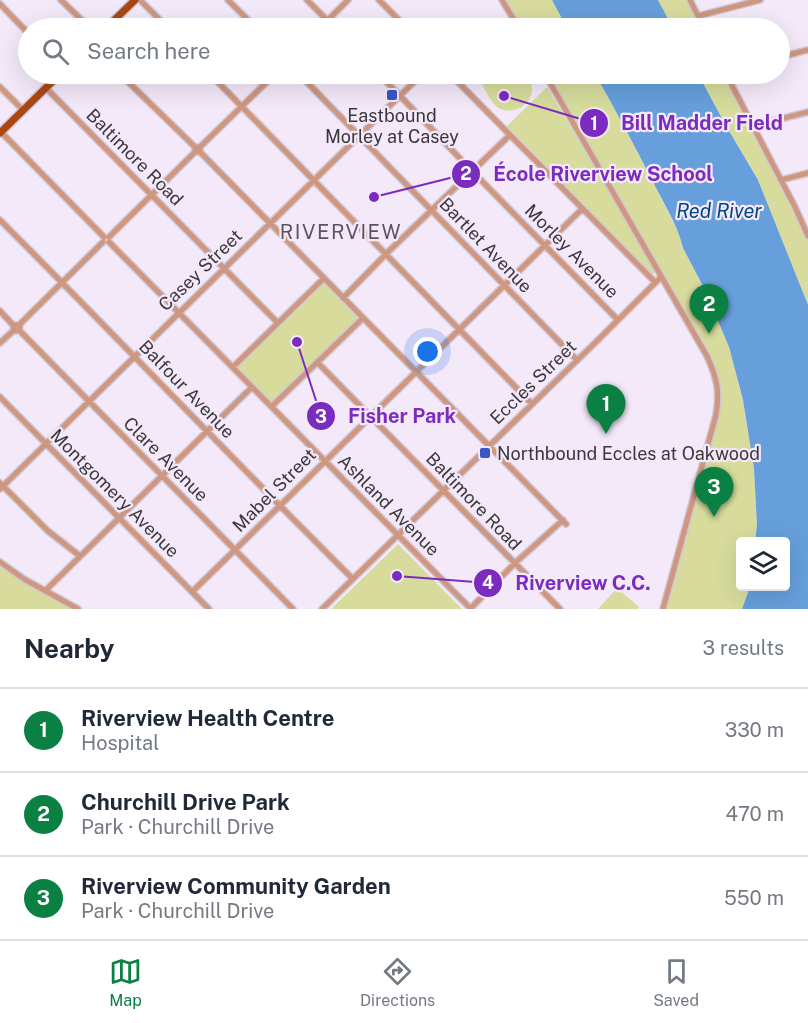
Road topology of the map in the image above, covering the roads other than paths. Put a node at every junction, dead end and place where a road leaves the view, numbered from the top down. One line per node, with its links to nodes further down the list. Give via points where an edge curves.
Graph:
1 (62, 0): 13 (street)
2 (140, 0): 15 (street)
3 (228, 0): 16 (street)
4 (308, 0): 17 (street)
5 (348, 0): 18 (street)
6 (379, 0): 19 (street)
7 (502, 0): 20 (street)
8 (690, 0): 12 (street)
9 (760, 0): 12 (street)
10 (132, 1): 14 (main road)
11 (0, 4): 21 (street)
12 (698, 16)
13 (80, 18)
14 (116, 18)
15 (158, 18)
16 (246, 18)
17 (324, 18)
18 (330, 18)
19 (397, 18)
20 (513, 18)
21 (18, 23)
22 (808, 50): 23 (street)
23 (790, 54)
24 (50, 84): 35 (main road)
25 (130, 84): 44 (street)
26 (219, 84): 37 (street)
27 (265, 84): 37 (street)
28 (309, 84): 42 (street, Bartlet Avenue)
29 (389, 84): 36 (street, Morley Avenue)
30 (412, 84): 36 (street, Casey Street)
31 (460, 84): 43 (street)
32 (551, 84): 59 (street)
33 (731, 84): 40 (street)
34 (0, 87): 38 (street)
35 (46, 88): 38 (main road); 49 (street, Baltimore Road)
36 (400, 95): 42 (street, Casey Street); 45 (street, Morley Avenue)
37 (241, 107): 44 (street); 47 (street)
38 (23, 110): 41 (main road)
39 (808, 111): 40 (street)
40 (753, 126): 48 (street)
41 (1, 132): 55 (street, Ashland Avenue)
42 (359, 135): 47 (street, Casey Street); 51 (street, Bartlet Avenue)
43 (510, 135): 45 (street); 50 (street)
44 (197, 149): 49 (street); 53 (street)
45 (472, 172): 51 (street); 56 (street, Morley Avenue)
46 (808, 173): 48 (street)
47 (313, 180): 53 (street, Casey Street); 57 (street)
48 (781, 180): 54 (street)
49 (152, 195): 55 (street); 58 (street, Baltimore Road)
50 (582, 209): 56 (street, Mabel Street); 62 (street)
51 (432, 211): 57 (street); 63 (street, Bartlet Avenue)
52 (0, 220): 61 (street, Balfour Avenue)
53 (270, 223): 58 (street, Casey Street); 60 (street)
54 (808, 235)
55 (106, 239): 61 (street); 66 (street, Ashland Avenue)
56 (545, 246): 63 (street, Mabel Street); 68 (street, Morley Avenue)
57 (386, 254): 64 (street); 71 (street)
58 (224, 269): 66 (street, Casey Street); 69 (street, Baltimore Road)
59 (661, 277): 62 (street, Eccles Street); 107 (street, via 707,356 718,388 711,434)
60 (323, 279): 64 (street); 69 (street)
61 (62, 282): 70 (street); 73 (street, Balfour Avenue)
62 (655, 282): 68 (street, Eccles Street)
63 (504, 285): 71 (street, Mabel Street); 74 (street, Bartlet Avenue)
64 (343, 298): 67 (street)
65 (0, 311): 70 (street, Clare Avenue)
66 (179, 313): 73 (street, Casey Street); 76 (street, Ashland Avenue)
67 (363, 318): 75 (street); 77 (street)
68 (618, 320): 74 (street, Eccles Street)
69 (278, 323): 76 (street)
70 (16, 327): 72 (street); 80 (street, Clare Avenue)
71 (459, 329): 77 (street, Mabel Street); 81 (street)
72 (0, 343)
73 (135, 356): 80 (street, Casey Street); 84 (street, Balfour Avenue)
74 (577, 360): 81 (street, Eccles Street)
75 (317, 362): 82 (street); 83 (street, Baltimore Road)
76 (233, 367): 78 (street, Ashland Avenue)
77 (415, 372): 83 (street, Mabel Street); 86 (street)
78 (252, 387): 82 (street, Ashland Avenue); 84 (street)
79 (0, 398): 85 (street, Montgomery Avenue)
80 (89, 402): 85 (street, Casey Street); 88 (street, Clare Avenue)
81 (532, 404): 86 (street, Eccles Street)
82 (272, 406): 87 (street, Ashland Avenue)
83 (370, 416): 87 (street, Mabel Street); 90 (street, Baltimore Road)
84 (206, 432): 88 (street); 91 (street, Balfour Avenue)
85 (46, 444): 89 (street, Casey Street); 92 (street, Montgomery Avenue)
86 (490, 446): 90 (street, Eccles Street); 97 (street, via 564,522)
87 (325, 461): 91 (street, Mabel Street); 93 (street, Ashland Avenue)
88 (162, 476): 92 (street); 94 (street, Clare Avenue)
89 (1, 486): 95 (street)
90 (443, 490): 93 (street, Eccles Street); 97 (street, Baltimore Road)
91 (279, 506): 94 (street, Mabel Street); 98 (street, Balfour Avenue)
92 (119, 518): 95 (street); 100 (street, Montgomery Avenue)
93 (398, 535): 98 (street, Eccles Street); 105 (street, Ashland Avenue)
94 (235, 549): 100 (street, Mabel Street); 103 (street, Clare Avenue)
95 (80, 556): 99 (street)
96 (0, 562): 99 (street)
97 (515, 564): 105 (street); 106 (street, Baltimore Road)
98 (353, 579): 104 (street, Eccles Street)
99 (45, 591): 101 (street)
100 (192, 592): 102 (street, Montgomery Avenue)
101 (78, 609)
102 (209, 609)
103 (293, 609)
104 (322, 609)
105 (471, 609)
106 (560, 609)
107 (663, 609)

